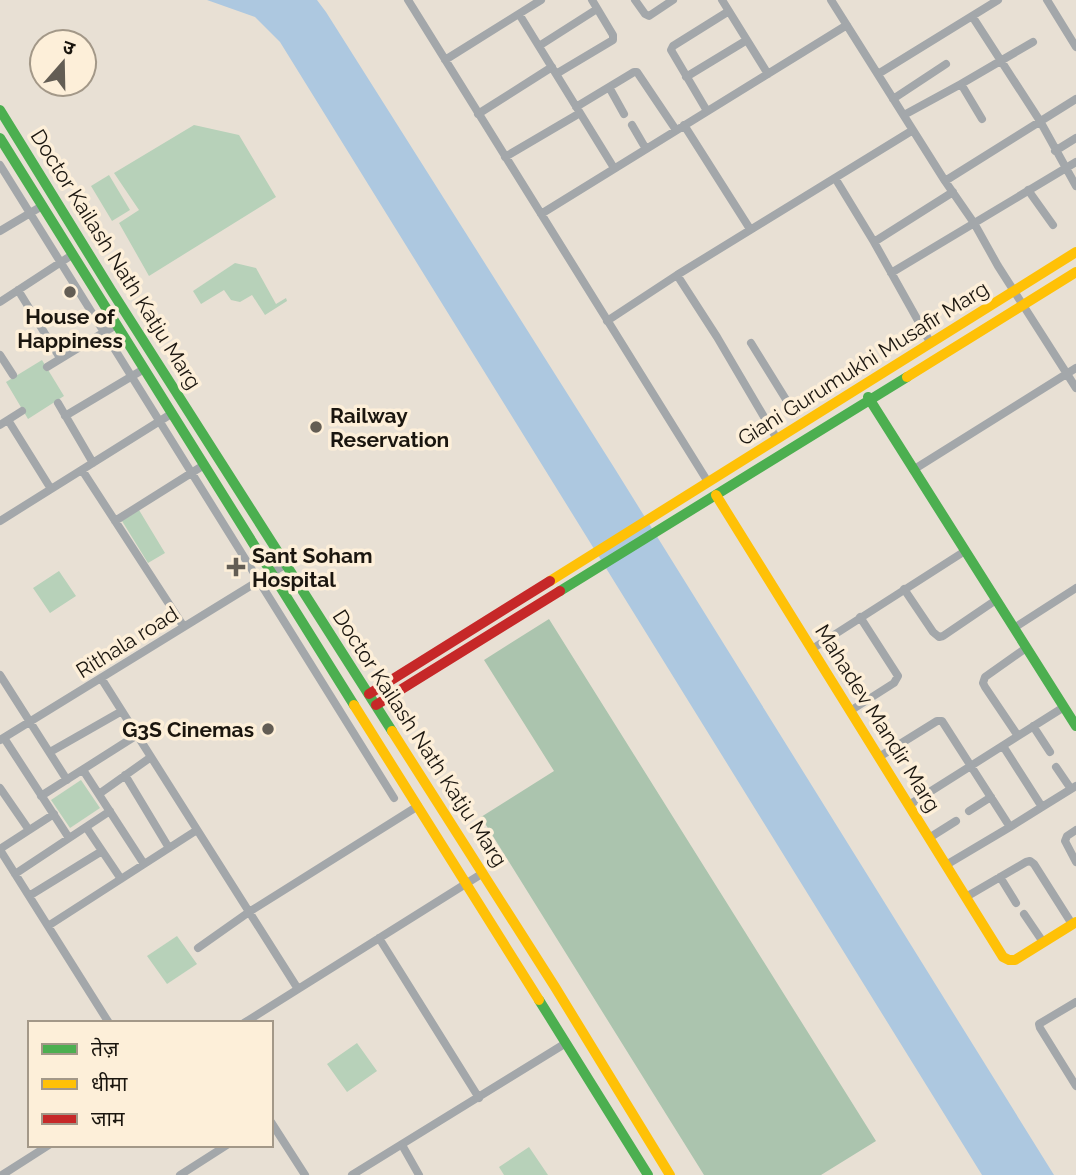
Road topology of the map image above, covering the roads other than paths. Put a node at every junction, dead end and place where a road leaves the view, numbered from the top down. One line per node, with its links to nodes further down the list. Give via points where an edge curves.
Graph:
1 (408, 0): 21 (street)
2 (541, 0): 12 (street)
3 (592, 0): 10 (street)
4 (635, 0): 5 (street, via 649,16)
5 (673, 0)
6 (722, 0): 11 (street)
7 (831, 0): 14 (street)
8 (998, 0): 13 (street)
9 (1047, 0): 16 (street)
10 (597, 9): 19 (street); 24 (street, via 613,40)
11 (729, 11): 17 (street); 27 (street, via 672,48)
12 (519, 14): 19 (street); 21 (street)
13 (972, 16): 22 (street); 26 (street)
14 (847, 25): 25 (street); 26 (street)
15 (1076, 28): 16 (street)
16 (1068, 34): 20 (street)
17 (747, 40): 25 (street); 27 (street)
18 (1033, 42): 22 (street)
19 (538, 46): 24 (street)
20 (1076, 47)
21 (444, 60): 35 (street)
22 (1000, 61): 28 (street); 39 (street)
23 (946, 64): 30 (street)
24 (554, 70): 33 (street); 35 (street)
25 (768, 74): 34 (street)
26 (878, 74): 30 (street)
27 (686, 77): 34 (street)
28 (961, 84): 37 (street); 38 (street)
29 (609, 87): 33 (street); 36 (street); 42 (street, via 637,72)
30 (893, 99): 37 (street)
31 (1076, 99): 39 (street)
32 (0, 110): 113 (street, Doctor Kailash Nath Katju Marg)
33 (578, 110): 49 (street); 52 (street)
34 (707, 111): 41 (street)
35 (478, 114): 49 (street)
36 (624, 114)
37 (904, 115): 43 (street)
38 (982, 119)
39 (1040, 121): 47 (street); 55 (street)
40 (632, 125): 46 (street)
41 (684, 125): 42 (street); 64 (street)
42 (676, 130): 46 (street)
43 (913, 130): 54 (street); 55 (street)
44 (0, 138): 48 (street, Doctor Kailash Nath Katju Marg)
45 (1076, 138): 47 (street)
46 (646, 149): 52 (street)
47 (1055, 151): 53 (street)
48 (11, 156): 51 (street); 59 (street, Doctor Kailash Nath Katju Marg)
49 (505, 157): 61 (street)
50 (1076, 162): 53 (street)
51 (0, 164): 60 (street)
52 (614, 168): 61 (street)
53 (1065, 168): 56 (street); 57 (street)
54 (835, 178): 64 (street); 66 (street)
55 (945, 181): 58 (street)
56 (1076, 186)
57 (1028, 190): 62 (street); 63 (street)
58 (953, 192): 62 (street); 66 (street)
59 (42, 206): 60 (street); 68 (street, Doctor Kailash Nath Katju Marg)
60 (30, 213): 65 (street); 69 (street)
61 (541, 214): 77 (street)
62 (974, 223): 71 (street); 74 (street)
63 (1053, 225)
64 (750, 229): 72 (street)
65 (0, 231)
66 (874, 242): 71 (street)
67 (1076, 252): 74 (street, Giani Gurumukhi Musafir Marg)
68 (72, 255): 69 (street); 78 (street, Doctor Kailash Nath Katju Marg)
69 (61, 262): 73 (street); 79 (street)
70 (1076, 272): 76 (street, Giani Gurumukhi Musafir Marg)
71 (891, 273): 80 (street)
72 (677, 275): 77 (street); 100 (street)
73 (18, 290): 75 (street); 82 (street)
74 (1014, 290): 76 (street); 80 (street, Giani Gurumukhi Musafir Marg)
75 (0, 302)
76 (1023, 305): 87 (street); 92 (street, Giani Gurumukhi Musafir Marg)
77 (607, 321): 106 (street)
78 (116, 325): 79 (street); 86 (street, Doctor Kailash Nath Katju Marg)
79 (104, 332): 82 (street); 89 (street)
80 (930, 342): 90 (street, Giani Gurumukhi Musafir Marg)
81 (751, 343): 96 (street)
82 (61, 358): 84 (street)
83 (2, 361): 88 (street)
84 (47, 367)
85 (1076, 368): 87 (street)
86 (144, 369): 89 (street); 95 (street, Doctor Kailash Nath Katju Marg)
87 (1067, 374): 91 (street); 104 (street)
88 (13, 375)
89 (131, 376): 97 (street); 98 (street)
90 (861, 386): 92 (street); 100 (street, Giani Gurumukhi Musafir Marg)
91 (1076, 388)
92 (870, 401): 104 (street); 108 (street, Giani Gurumukhi Musafir Marg)
93 (58, 403): 97 (street)
94 (22, 411): 99 (street)
95 (172, 414): 98 (street); 102 (street, Doctor Kailash Nath Katju Marg)
96 (795, 414)
97 (65, 416): 101 (street)
98 (159, 422): 101 (street); 105 (street)
99 (4, 423): 107 (street)
100 (777, 439): 106 (street, Giani Gurumukhi Musafir Marg)
101 (93, 463): 103 (street)
102 (204, 465): 105 (street); 114 (street, Doctor Kailash Nath Katju Marg)
103 (82, 470): 107 (street); 111 (street)
104 (913, 470): 112 (street)
105 (192, 472): 111 (street); 115 (street)
106 (708, 482): 126 (street, Giani Gurumukhi Musafir Marg)
107 (51, 489): 110 (street)
108 (716, 495): 123 (street, Mahadev Mandir Marg); 127 (street, Giani Gurumukhi Musafir Marg)
109 (0, 507): 110 (street)
110 (3, 519)
111 (115, 521): 120 (street)
112 (965, 551): 117 (street); 118 (street)
113 (286, 564): 114 (street, Rithala road); 126 (street, Doctor Kailash Nath Katju Marg)
114 (271, 573): 115 (street, Rithala road); 154 (street, Doctor Kailash Nath Katju Marg)
115 (258, 581): 120 (street, Rithala road); 152 (street)
116 (1076, 588): 121 (street)
117 (904, 589): 118 (street, via 939,636); 119 (street)
118 (996, 600): 121 (street)
119 (860, 617): 123 (street); 130 (street, via 898,676)
120 (184, 627): 125 (street, Rithala road)
121 (1014, 628): 122 (street)
122 (1026, 648): 128 (street); 135 (street, via 984,680)
123 (812, 649): 130 (street, Mahadev Mandir Marg)
124 (0, 675): 131 (street)
125 (101, 678): 129 (street); 131 (street, Rithala road)
126 (369, 694): 127 (street, Doctor Kailash Nath Katju Marg)
127 (376, 705): 173 (street, Doctor Kailash Nath Katju Marg)
128 (1064, 707): 132 (street); 133 (street)
129 (122, 711): 134 (street); 138 (street)
130 (850, 711): 141 (street, Mahadev Mandir Marg)
131 (30, 722): 136 (street, Rithala road); 138 (street)
132 (1033, 726): 135 (street); 139 (street)
133 (1076, 726)
134 (137, 735): 140 (street); 144 (street)
135 (1018, 736): 137 (street)
136 (2, 739): 150 (street)
137 (1003, 746): 142 (street); 155 (street)
138 (50, 752): 146 (street)
139 (1049, 752)
140 (151, 757): 145 (street); 163 (street)
141 (879, 757): 142 (street, via 940,720); 153 (street, Mahadev Mandir Marg)
142 (972, 765): 151 (street); 153 (street)
143 (1056, 767): 148 (street)
144 (83, 769): 146 (street); 149 (street)
145 (125, 775): 149 (street); 167 (street)
146 (67, 780): 150 (street)
147 (0, 788): 162 (street)
148 (1073, 788): 155 (street)
149 (99, 794): 156 (street)
150 (41, 796): 158 (street)
151 (991, 797): 157 (street); 161 (street)
152 (394, 798)
153 (909, 805): 166 (street, Mahadev Mandir Marg)
154 (418, 806): 177 (street, Doctor Kailash Nath Katju Marg); 181 (street)
155 (1042, 807): 161 (street)
156 (110, 811): 160 (street); 171 (street)
157 (969, 811)
158 (54, 814): 162 (street); 165 (street)
159 (956, 821): 166 (street)
160 (86, 827): 165 (street); 169 (street)
161 (1010, 827): 172 (street)
162 (29, 830): 168 (street)
163 (197, 830): 167 (street); 181 (street)
164 (1076, 830): 170 (street, via 1065,841)
165 (69, 838): 174 (street)
166 (929, 838): 172 (street, Mahadev Mandir Marg)
167 (169, 848): 171 (street)
168 (0, 849): 174 (street)
169 (102, 851): 176 (street); 178 (street)
170 (1076, 862)
171 (144, 864): 176 (street)
172 (946, 865): 179 (street, Mahadev Mandir Marg)
173 (483, 873): 177 (street); 199 (street, Doctor Kailash Nath Katju Marg)
174 (15, 874): 178 (street)
175 (1000, 877): 179 (street); 180 (street); 183 (street, via 1032,862)
176 (121, 879): 184 (street)
177 (466, 884): 185 (street); 192 (street, Doctor Kailash Nath Katju Marg)
178 (29, 896): 184 (street)
179 (966, 897): 186 (street, Mahadev Mandir Marg, via 1003,957 1015,960)
180 (1016, 903)
181 (249, 912): 187 (street); 188 (street)
182 (1024, 914): 186 (street)
183 (1074, 923): 186 (street)
184 (48, 926): 190 (street)
185 (379, 938): 188 (street); 194 (street)
186 (1043, 942)
187 (198, 948)
188 (298, 989): 191 (street)
189 (1076, 1002): 193 (street, via 1040,1024)
190 (108, 1021)
191 (247, 1021)
192 (566, 1044): 194 (street); 200 (street, Doctor Kailash Nath Katju Marg)
193 (1076, 1086)
194 (479, 1098): 196 (street)
195 (273, 1125): 203 (street)
196 (402, 1145): 204 (street); 205 (street)
197 (46, 1147): 201 (street)
198 (224, 1147): 202 (street)
199 (654, 1148): 200 (street); 207 (street, Doctor Kailash Nath Katju Marg)
200 (637, 1158): 206 (street, Doctor Kailash Nath Katju Marg)
201 (2, 1175)
202 (180, 1175)
203 (305, 1175)
204 (352, 1175)
205 (419, 1175)
206 (648, 1175)
207 (670, 1175)

